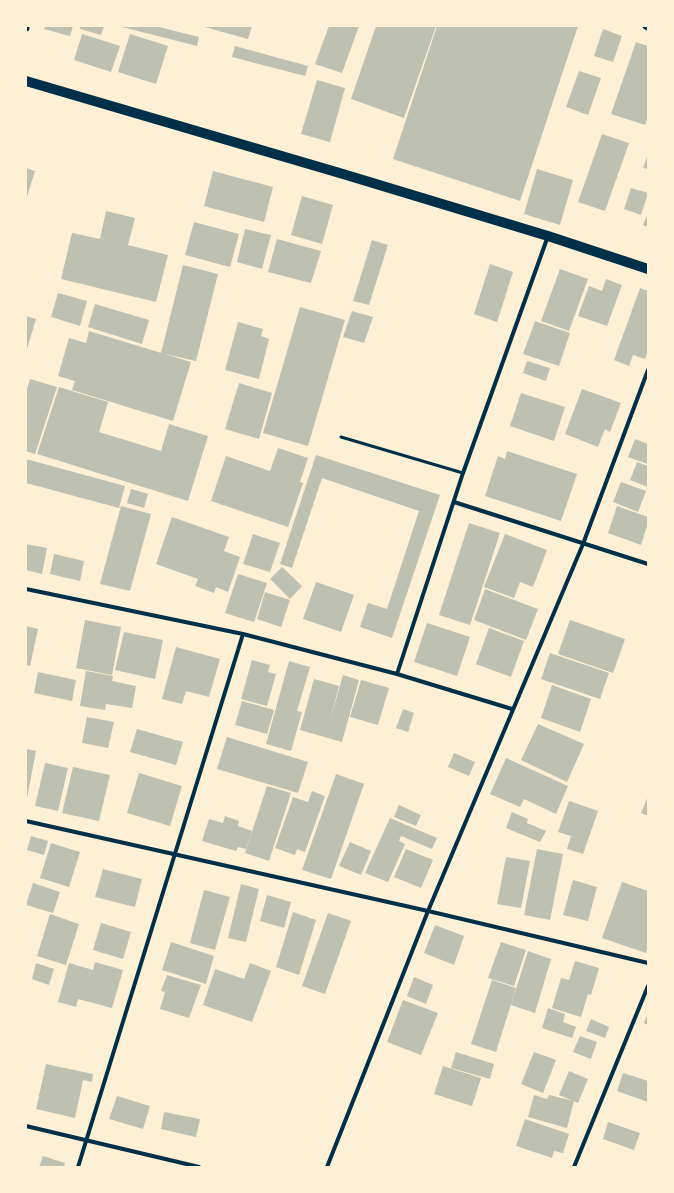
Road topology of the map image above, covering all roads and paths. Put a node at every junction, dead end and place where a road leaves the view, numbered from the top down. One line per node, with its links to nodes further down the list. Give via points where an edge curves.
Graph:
1 (26, 82): 2 (main road)
2 (548, 236): 3 (main road); 6 (street)
3 (648, 269)
4 (648, 370): 8 (street)
5 (341, 437): 6 (lane)
6 (463, 473): 7 (street)
7 (454, 502): 8 (street); 12 (street)
8 (583, 544): 9 (street); 13 (street)
9 (648, 564)
10 (26, 589): 11 (street)
11 (243, 634): 12 (street); 15 (street)
12 (397, 674): 13 (street)
13 (512, 709): 16 (street)
14 (26, 821): 15 (street)
15 (174, 855): 16 (street); 20 (street)
16 (428, 911): 17 (street); 23 (street)
17 (648, 964)
18 (648, 986): 24 (street)
19 (26, 1126): 20 (street)
20 (87, 1141): 21 (street); 22 (street)
21 (78, 1167)
22 (200, 1167)
23 (327, 1167)
24 (574, 1167)

